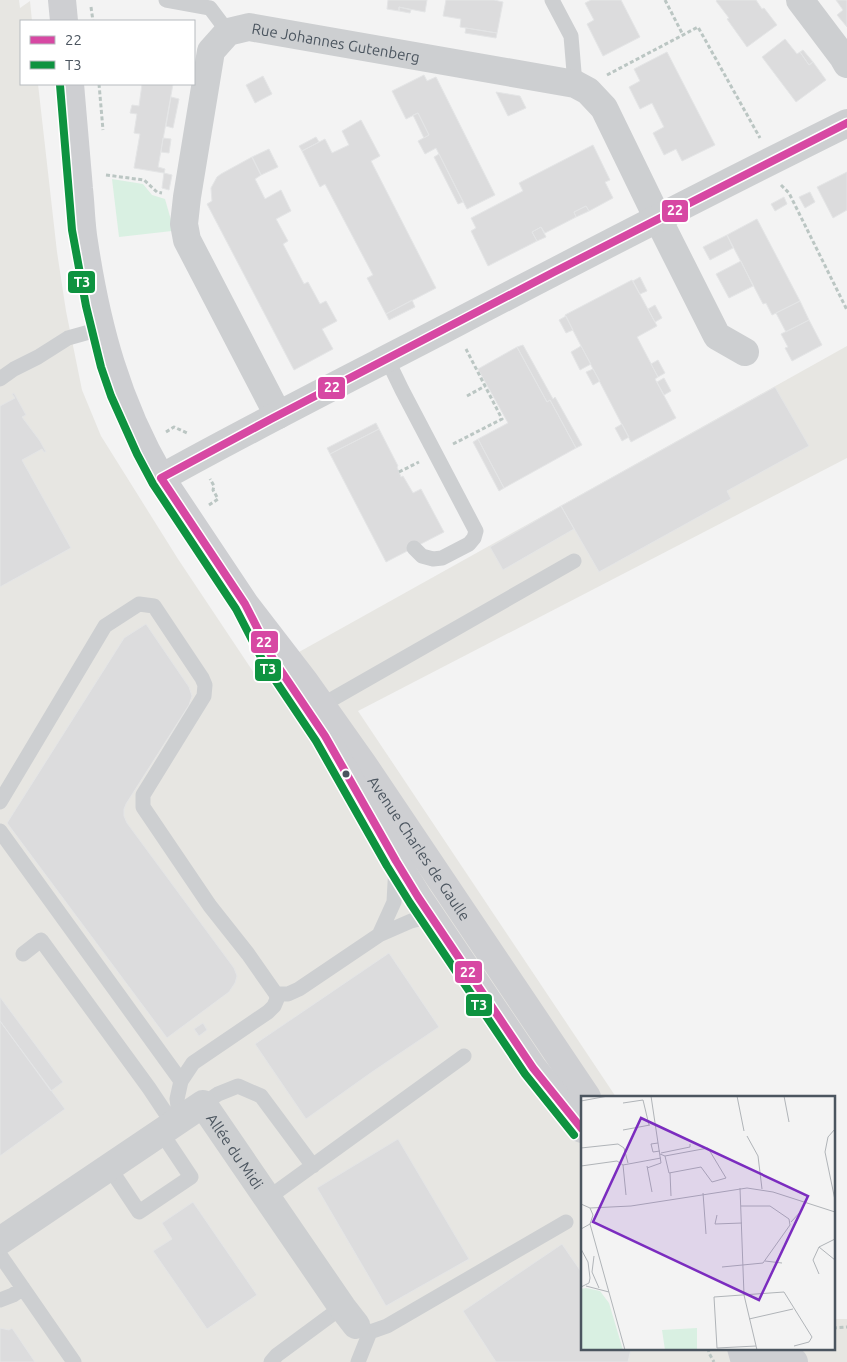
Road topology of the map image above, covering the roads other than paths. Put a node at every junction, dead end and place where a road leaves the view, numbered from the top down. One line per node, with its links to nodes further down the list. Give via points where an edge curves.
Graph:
1 (62, 0): 5 (main road)
2 (166, 0): 6 (lane, via 210,8)
3 (552, 0): 9 (lane, via 571,36)
4 (800, 0): 7 (street)
5 (64, 20)
6 (228, 32): 9 (street, Rue Johannes Gutenberg, via 249,27); 16 (street, via 211,51 184,224 187,240)
7 (847, 64)
8 (70, 85): 12 (main road, Avenue Charles de Gaulle, via 83,240)
9 (581, 87): 11 (street, via 604,108)
10 (847, 123): 11 (street)
11 (658, 219): 13 (street, via 717,336); 14 (street)
12 (100, 329): 15 (lane, via 68,338); 17 (main road, Avenue Charles de Gaulle, via 121,396)
13 (745, 352)
14 (387, 359): 16 (street); 18 (lane, via 476,531 469,544 442,558 422,556)
15 (0, 379)
16 (278, 415): 17 (street)
17 (161, 478): 20 (main road, Avenue Charles de Gaulle, via 245,604 273,658)
18 (414, 548)
19 (574, 561): 20 (lane)
20 (316, 709): 23 (main road, Avenue Charles de Gaulle); 28 (main road, Avenue Charles de Gaulle, via 363,764)
21 (0, 802): 27 (lane, via 105,626 139,604 154,606 205,685 204,696 143,795 143,807 210,906)
22 (0, 831): 30 (lane)
23 (396, 862): 24 (main road, Avenue Charles de Gaulle); 25 (lane, via 394,902)
24 (432, 916): 25 (lane); 28 (main road, via 455,925 466,936 513,1006); 34 (main road, Avenue Charles de Gaulle, via 533,1068)
25 (379, 935): 27 (lane, via 299,989 288,994)
26 (23, 954): 33 (lane, via 41,940)
27 (276, 994): 30 (lane, via 278,999 274,1006 193,1062)
28 (534, 1018): 31 (main road, Avenue Charles de Gaulle)
29 (464, 1056): 35 (lane)
30 (181, 1081): 33 (lane)
31 (586, 1096)
32 (203, 1104): 33 (street, Allée du Midi); 35 (lane, via 238,1086 261,1096); 37 (street, Allée du Midi)
33 (171, 1125): 36 (street, Allée du Midi); 36 (lane, via 191,1177 139,1212)
34 (581, 1128)
35 (313, 1166): 37 (lane)
36 (109, 1167): 39 (street, Allée du Midi)
37 (268, 1198): 43 (street, Allée du Midi)
38 (566, 1222): 43 (lane, via 387,1326)
39 (0, 1241)
40 (0, 1255): 41 (lane)
41 (23, 1288): 42 (lane); 45 (lane)
42 (0, 1300)
43 (356, 1322): 46 (lane, via 277,1355); 47 (lane)
44 (767, 1350): 48 (main road)
45 (74, 1362)
46 (271, 1362)
47 (358, 1362)
48 (794, 1362)

